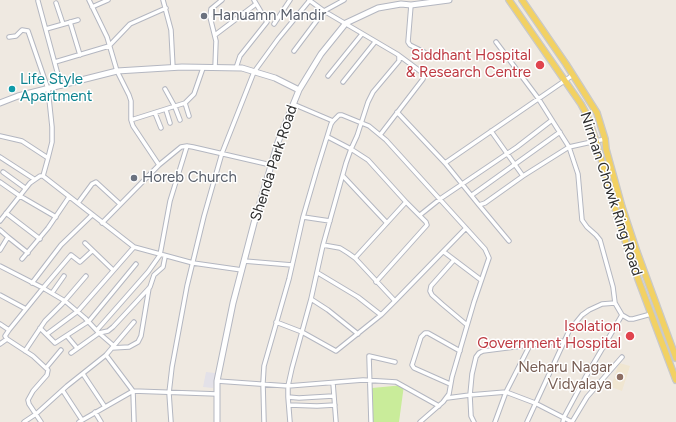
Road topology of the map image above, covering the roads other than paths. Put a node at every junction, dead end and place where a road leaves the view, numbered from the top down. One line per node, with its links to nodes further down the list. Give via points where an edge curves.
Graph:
1 (89, 0): 15 (street)
2 (108, 0): 15 (street)
3 (163, 0): 16 (street)
4 (222, 0): 25 (street, via 211,9 210,16)
5 (290, 0): 22 (street)
6 (309, 0): 17 (street); 40 (street)
7 (344, 0): 17 (street)
8 (449, 0): 14 (main road, Shenda Park Road)
9 (509, 0): 43 (main road, Nirman Chowk Ring Road)
10 (522, 0): 41 (main road)
11 (38, 1): 23 (street)
12 (255, 2): 25 (street); 38 (street, via 267,22 240,56)
13 (56, 3): 21 (street)
14 (408, 3): 20 (main road, Shenda Park Road, via 378,8); 31 (street, via 408,42)
15 (92, 7): 29 (street)
16 (166, 8): 29 (street, via 130,24); 35 (street, via 171,30)
17 (324, 11): 20 (street); 30 (street)
18 (78, 20): 19 (street)
19 (70, 22): 21 (street); 32 (street)
20 (346, 23): 24 (street); 48 (main road, Shenda Park Road, via 321,54)
21 (63, 24): 23 (street)
22 (274, 24)
23 (46, 29): 34 (street)
24 (362, 34): 27 (street); 42 (street)
25 (215, 36): 37 (street)
26 (9, 37): 46 (street, via 16,36 22,30 28,31)
27 (375, 42): 33 (street); 44 (street)
28 (496, 42): 49 (street)
29 (109, 46): 32 (street); 39 (street)
30 (294, 51)
31 (426, 53)
32 (80, 55): 34 (street)
33 (399, 56): 55 (street, via 421,71 424,76); 63 (street, via 399,61 373,92)
34 (55, 62): 45 (street)
35 (173, 68): 36 (main road); 39 (main road)
36 (203, 68): 37 (main road); 51 (street, via 194,94)
37 (215, 68): 38 (main road)
38 (236, 68): 40 (main road)
39 (117, 71): 45 (main road); 58 (street, via 131,101)
40 (254, 72): 48 (main road, via 275,78); 75 (street)
41 (572, 75): 43 (street); 70 (main road, via 597,113)
42 (328, 76)
43 (565, 80): 49 (street); 71 (main road, Nirman Chowk Ring Road, via 587,115)
44 (343, 82)
45 (61, 86): 46 (main road)
46 (48, 89): 50 (main road); 78 (street, via 52,127)
47 (165, 89): 53 (street)
48 (299, 90): 52 (main road, Shenda Park Road)
49 (538, 98): 60 (street); 65 (street)
50 (0, 103)
51 (185, 103): 53 (street); 57 (street)
52 (293, 104): 61 (street); 82 (main road, Shenda Park Road)
53 (175, 107): 54 (street); 59 (street)
54 (166, 110): 56 (street); 62 (street)
55 (397, 112): 67 (street); 79 (street)
56 (155, 113): 58 (street); 64 (street)
57 (189, 116)
58 (131, 120): 81 (street, via 136,132)
59 (180, 120)
60 (552, 120): 66 (street); 76 (street)
61 (333, 121): 63 (street, via 342,115); 69 (street)
62 (170, 123)
63 (362, 123): 67 (street); 74 (street)
64 (161, 128)
65 (491, 131): 76 (street); 79 (street)
66 (560, 132): 73 (street); 80 (street)
67 (380, 135): 94 (street)
68 (0, 136): 78 (street, via 22,141)
69 (328, 137): 74 (street); 103 (street)
70 (605, 139): 71 (street); 175 (main road, via 625,214)
71 (596, 141): 73 (street); 148 (main road, Nirman Chowk Ring Road, via 619,222)
72 (187, 146): 75 (street); 81 (street, via 180,147); 120 (street, via 170,202)
73 (569, 147): 86 (street); 145 (street, via 578,174 582,220 602,244)
74 (351, 149): 85 (street); 95 (street, via 368,160)
75 (222, 153): 82 (street); 126 (street)
76 (507, 153): 80 (street); 89 (street)
77 (0, 157): 87 (street)
78 (48, 158): 84 (street)
79 (445, 163): 89 (street)
80 (515, 164): 86 (street); 91 (street)
81 (159, 165): 97 (street)
82 (271, 165): 124 (main road, Shenda Park Road)
83 (3, 172): 90 (street)
84 (43, 176): 87 (street); 93 (street)
85 (343, 176): 105 (street); 107 (street)
86 (523, 176): 98 (street)
87 (34, 179): 90 (street)
88 (0, 182): 92 (street)
89 (463, 184): 91 (street); 94 (street)
90 (25, 188): 92 (street)
91 (472, 195): 98 (street)
92 (20, 196): 99 (street); 102 (street)
93 (69, 197): 96 (street); 102 (street)
94 (440, 199): 101 (street); 108 (street)
95 (406, 202): 101 (street); 107 (street)
96 (78, 203): 97 (street, via 96,182); 100 (street)
97 (120, 204): 106 (street)
98 (479, 205): 112 (street)
99 (6, 213): 104 (street); 111 (street)
100 (92, 215): 106 (street); 137 (street, via 61,245)
101 (420, 215): 136 (street, via 427,225)
102 (56, 217): 111 (street)
103 (303, 217): 105 (street); 128 (street)
104 (0, 221)
105 (330, 221): 114 (street)
106 (102, 223): 115 (street)
107 (387, 223): 122 (street)
108 (466, 228): 119 (street); 135 (street, via 488,253 489,258)
109 (0, 230): 110 (street)
110 (8, 237): 116 (street); 118 (street)
111 (40, 239): 118 (street)
112 (509, 241)
113 (85, 242): 117 (street)
114 (324, 245): 122 (street, via 340,248); 132 (street)
115 (134, 247): 120 (street); 130 (street)
116 (0, 250)
117 (92, 251): 130 (street); 139 (street, via 80,262 71,255)
118 (28, 252): 123 (street)
119 (444, 252): 125 (street); 144 (street)
120 (160, 255): 121 (street); 158 (street)
121 (165, 257): 126 (street); 138 (street, via 163,267 154,275)
122 (355, 258): 136 (street)
123 (22, 259)
124 (244, 260): 128 (street); 131 (main road, Shenda Park Road)
125 (454, 260): 135 (street); 155 (street, via 431,286 430,291)
126 (193, 263): 131 (street); 189 (street)
127 (136, 264): 151 (street)
128 (292, 265): 153 (street)
129 (0, 266): 137 (street)
130 (114, 270): 147 (street)
131 (242, 270): 179 (main road, Shenda Park Road)
132 (318, 273): 142 (street); 149 (street, via 358,297)
133 (64, 276): 140 (street)
134 (86, 276): 143 (street)
135 (481, 280): 155 (street)
136 (376, 282): 144 (street)
137 (32, 283): 139 (street)
138 (150, 287): 158 (street, via 110,330); 167 (street, via 138,342 129,347)
139 (43, 288): 140 (street); 146 (street)
140 (52, 293): 143 (street)
141 (0, 295): 146 (street)
142 (311, 299): 159 (street); 161 (street)
143 (65, 301): 147 (street); 156 (street)
144 (395, 301): 149 (street)
145 (615, 303): 150 (street); 164 (street, via 602,304 582,315)
146 (26, 308): 157 (street)
147 (78, 310): 151 (street); 160 (street)
148 (651, 314): 150 (street, via 633,319); 180 (main road, Nirman Chowk Ring Road)
149 (381, 315): 161 (street)
150 (622, 316): 202 (street)
151 (89, 321): 158 (street); 162 (street)
152 (134, 322): 167 (street)
153 (276, 322): 159 (street); 182 (street, via 264,366)
154 (0, 324): 157 (street)
155 (467, 325): 171 (street)
156 (40, 328): 160 (street); 170 (street)
157 (10, 330): 163 (street, via 5,336)
158 (98, 331): 167 (street); 168 (street)
159 (302, 332): 161 (street, via 336,351); 185 (street)
160 (47, 334): 162 (street, via 56,343)
161 (358, 334)
162 (67, 336): 168 (street)
163 (7, 339): 165 (street); 170 (street)
164 (564, 341): 166 (street); 195 (street)
165 (0, 344)
166 (530, 344): 188 (street); 191 (street, via 479,353 472,374)
167 (113, 347): 173 (street)
168 (77, 348): 172 (street)
169 (61, 350): 177 (street)
170 (25, 351): 177 (street)
171 (460, 351): 184 (street); 184 (street, via 425,333 413,359 414,368)
172 (71, 353)
173 (106, 355): 178 (street); 187 (street)
174 (622, 357): 219 (street, via 587,397)
175 (676, 358)
176 (395, 362): 181 (street, via 369,356)
177 (46, 368): 201 (street, via 48,372 28,400)
178 (83, 374): 186 (street); 199 (street)
179 (217, 380): 182 (street); 190 (main road, Shenda Park Road)
180 (676, 380)
181 (369, 381): 183 (street); 198 (street, via 396,382); 213 (street)
182 (263, 383): 185 (street); 210 (street)
183 (332, 383): 185 (street); 192 (street)
184 (450, 384): 194 (street)
185 (288, 386): 193 (street)
186 (63, 391): 201 (street); 203 (street)
187 (133, 391): 189 (street); 199 (street); 207 (street)
188 (506, 392): 191 (street); 195 (street); 216 (street)
189 (169, 393): 190 (street); 208 (street)
190 (217, 394): 209 (main road, Shenda Park Road)
191 (470, 395): 194 (street); 215 (street, via 471,416)
192 (333, 396): 193 (street); 197 (street)
193 (288, 397): 196 (street)
194 (447, 398): 198 (street)
195 (535, 403): 202 (street); 217 (street)
196 (289, 405): 197 (street); 211 (street)
197 (335, 405): 212 (street)
198 (439, 406): 214 (street)
199 (104, 407): 200 (street)
200 (95, 412): 203 (street); 206 (street)
201 (36, 414): 204 (street); 205 (street)
202 (564, 417): 218 (street); 219 (street)
203 (80, 421)
204 (24, 422)
205 (41, 422)
206 (101, 422)
207 (134, 422)
208 (171, 422)
209 (217, 422)
210 (264, 422)
211 (290, 422)
212 (336, 422)
213 (371, 422)
214 (420, 422)
215 (474, 422)
216 (495, 422)
217 (527, 422)
218 (563, 422)
219 (572, 422)

